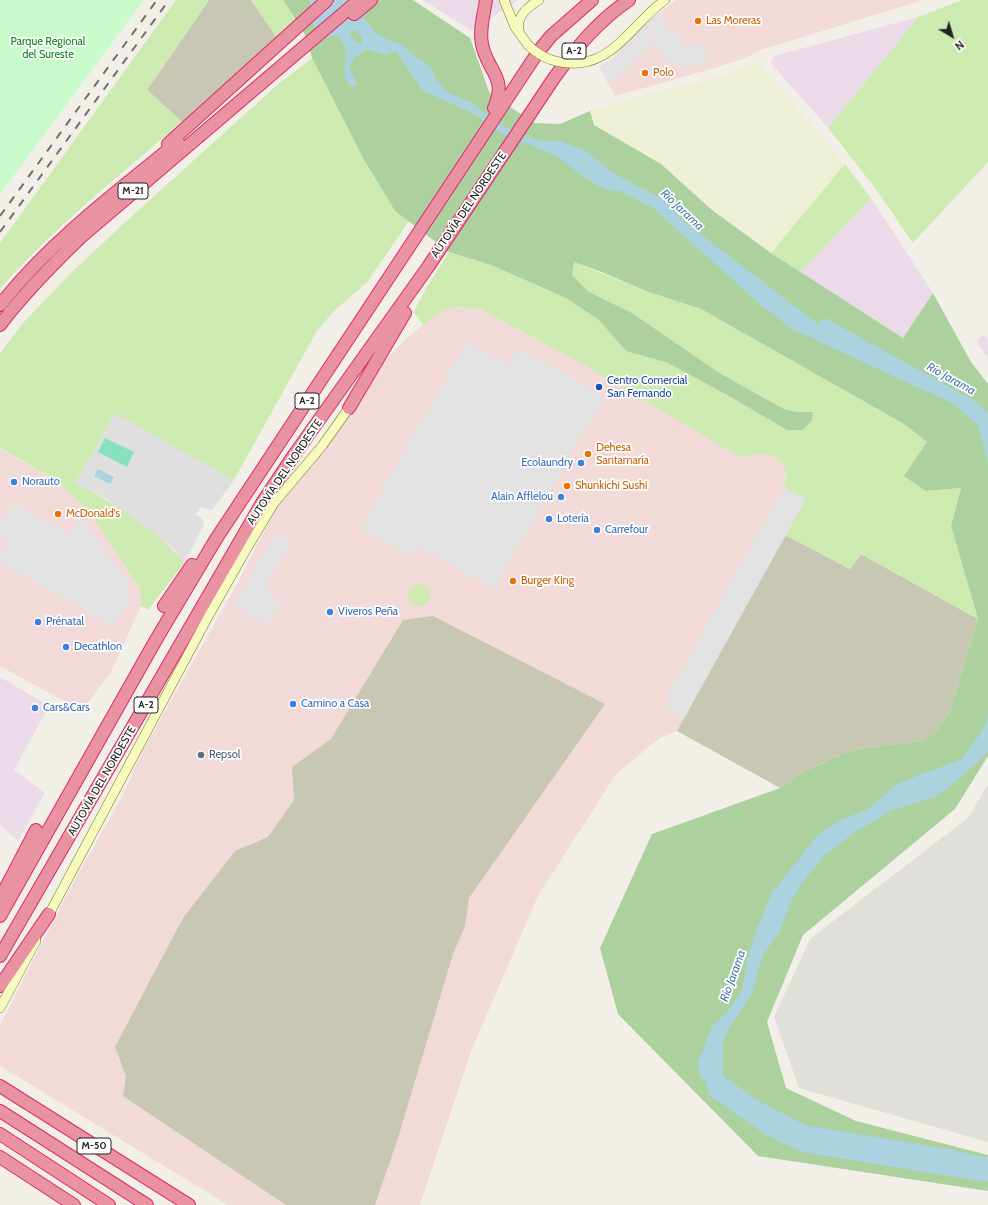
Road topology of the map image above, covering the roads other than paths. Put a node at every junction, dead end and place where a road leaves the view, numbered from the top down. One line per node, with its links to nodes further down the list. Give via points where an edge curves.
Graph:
1 (327, 0): 15 (highway)
2 (348, 0): 13 (highway, M-21)
3 (486, 0): 14 (highway, via 482,44)
4 (504, 0): 12 (main road)
5 (538, 0): 12 (main road, via 528,7 520,20 518,28)
6 (583, 0): 11 (highway)
7 (592, 0): 11 (highway, A-2)
8 (629, 0): 16 (highway, AUTOVÍA DEL NORDESTE / A-2, via 600,22 581,42 554,78)
9 (665, 0): 12 (main road, bridge, via 644,17 609,53 589,62 556,62 539,54)
10 (367, 1): 13 (highway, M-21)
11 (566, 21): 14 (highway, A-2)
12 (522, 37)
13 (277, 70): 15 (highway, M-21); 18 (highway, M-21, via 50,266)
14 (503, 95): 20 (highway, AUTOVÍA DEL NORDESTE / A-2, via 482,135)
15 (113, 195): 17 (highway, M-21, via 41,258)
16 (428, 267): 19 (highway, via 414,299); 26 (highway, AUTOVÍA DEL NORDESTE / A-2, via 262,503)
17 (0, 305)
18 (0, 325)
19 (349, 408): 24 (main road, via 322,446 274,503 206,620)
20 (216, 539): 21 (highway, via 200,554); 25 (highway, AUTOVÍA DEL NORDESTE / A-2, via 156,638)
21 (164, 606)
22 (36, 830): 23 (highway)
23 (0, 899)
24 (49, 914): 27 (highway); 28 (main road)
25 (0, 916)
26 (0, 956)
27 (0, 986)
28 (0, 1008)
29 (0, 1086): 36 (highway, M-50)
30 (0, 1111): 35 (highway, M-50)
31 (0, 1134): 34 (highway)
32 (0, 1157): 33 (highway)
33 (74, 1205)
34 (109, 1205)
35 (147, 1205)
36 (189, 1205)

